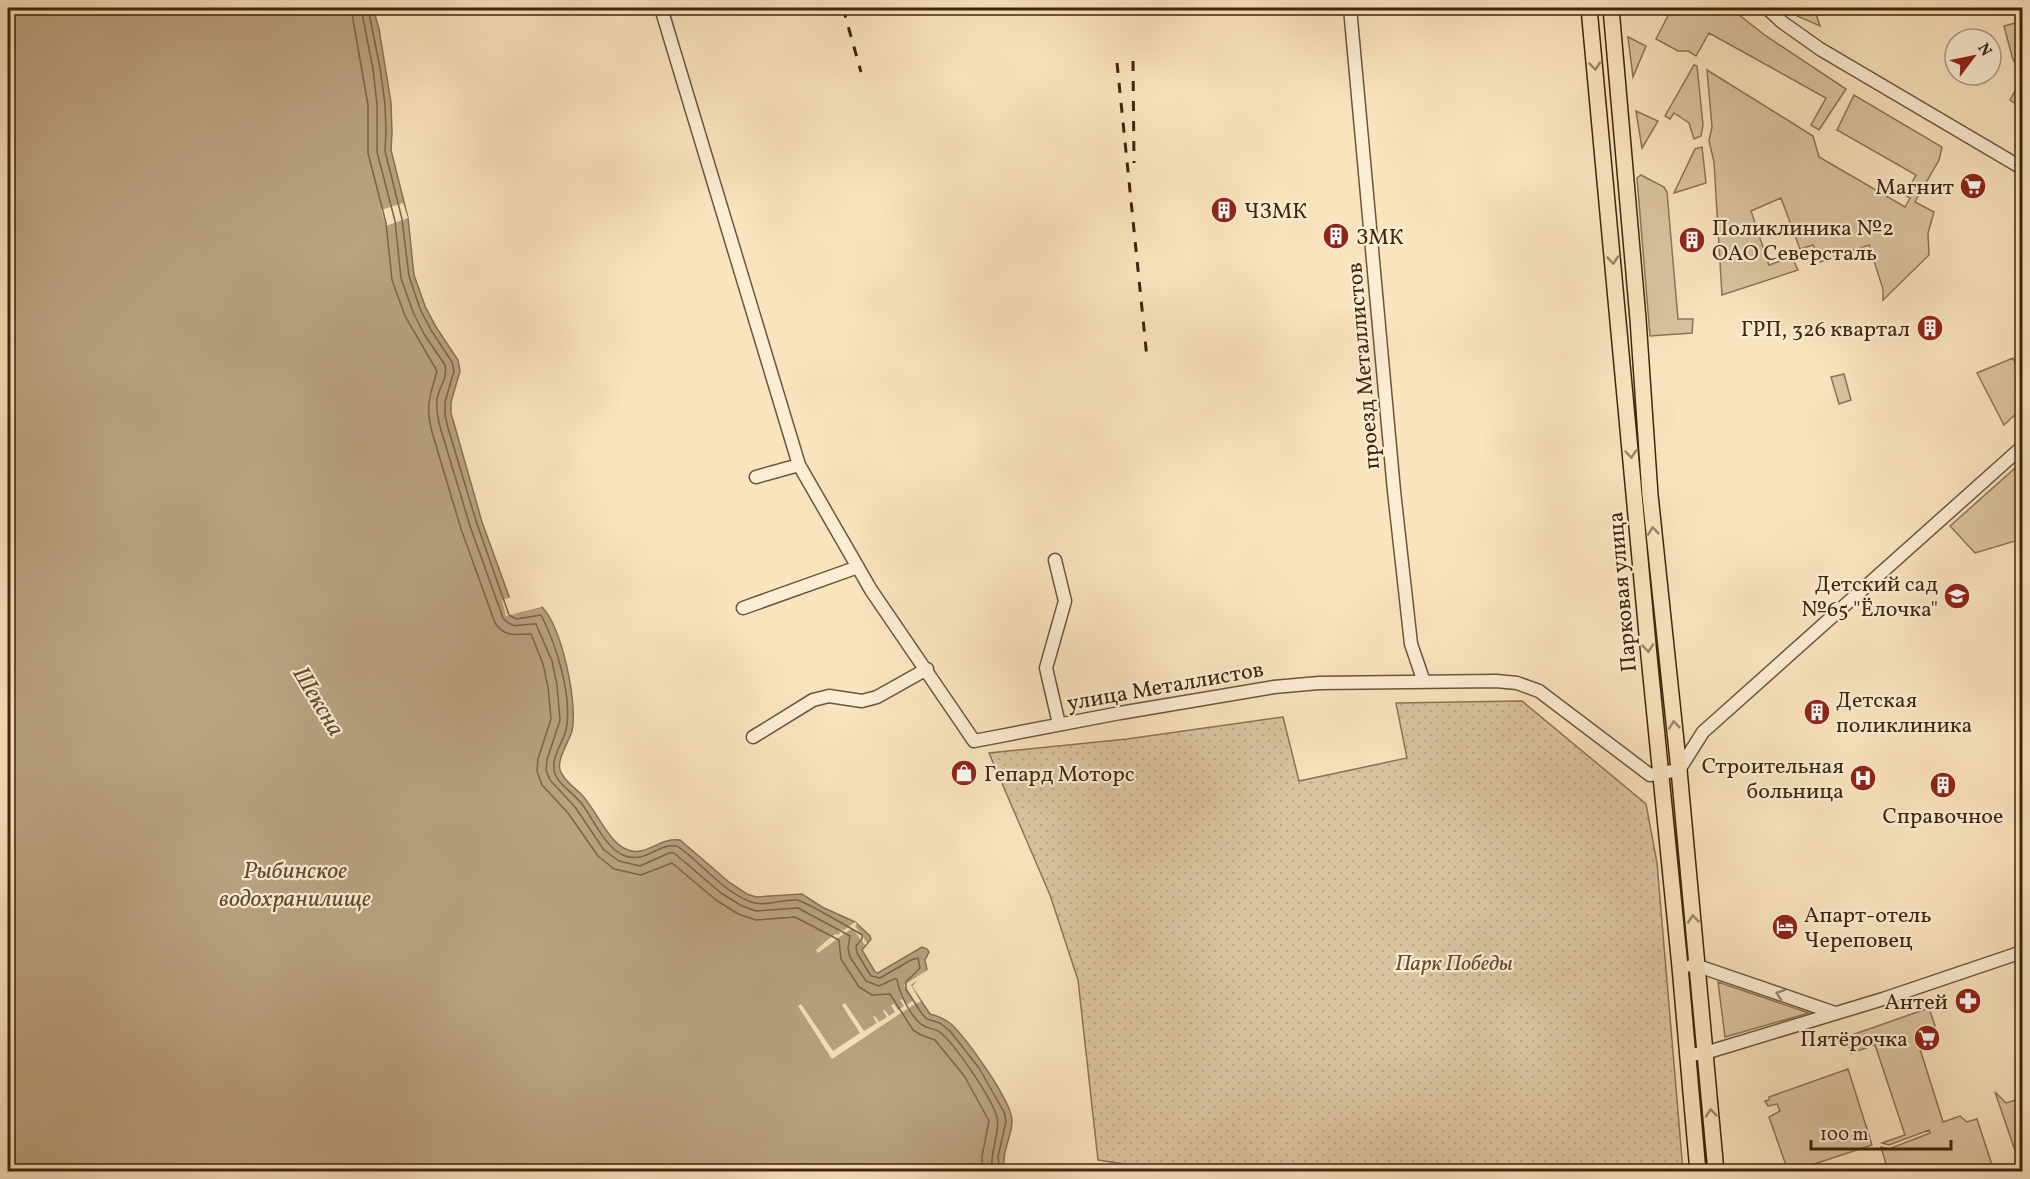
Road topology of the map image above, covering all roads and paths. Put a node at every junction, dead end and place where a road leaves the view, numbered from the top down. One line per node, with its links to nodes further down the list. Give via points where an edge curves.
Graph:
1 (661, 8): 8 (street, улица Металлистов)
2 (1350, 8): 14 (street, проезд Металлистов, via 1394,491 1411,644)
3 (1589, 8): 18 (main road, Парковая улица, one-way to 18)
4 (1611, 8): 17 (main road, Парковая улица, one-way to 4, via 1650,495)
5 (1767, 8): 6 (street, via 1829,55)
6 (2022, 168)
7 (2022, 447): 17 (street, via 1703,732)
8 (799, 465): 9 (street); 11 (street, улица Металлистов)
9 (756, 477)
10 (1055, 560): 15 (street, via 1065,601 1046,668)
11 (858, 567): 12 (street); 13 (street, улица Металлистов)
12 (744, 608)
13 (927, 669): 15 (street, улица Металлистов, via 974,741); 16 (street, via 877,697 861,701 829,696 813,700)
14 (1424, 682): 15 (street, улица Металлистов, via 1274,687); 18 (street, улица Металлистов, via 1496,681 1518,683 1539,691 1650,775)
15 (1059, 724)
16 (753, 737)
17 (1679, 770): 18 (street); 20 (main road, Парковая улица, one-way to 17)
18 (1661, 774): 21 (main road, Парковая улица)
19 (2022, 952): 22 (street)
20 (1698, 966): 21 (street); 22 (street, one-way to 20); 23 (main road, Парковая улица)
21 (1680, 967): 24 (main road, Парковая улица)
22 (1835, 1013): 23 (street)
23 (1706, 1053): 24 (street); 26 (main road, Парковая улица, one-way to 23)
24 (1688, 1055): 25 (main road, Парковая улица)
25 (1698, 1172)
26 (1716, 1172)

